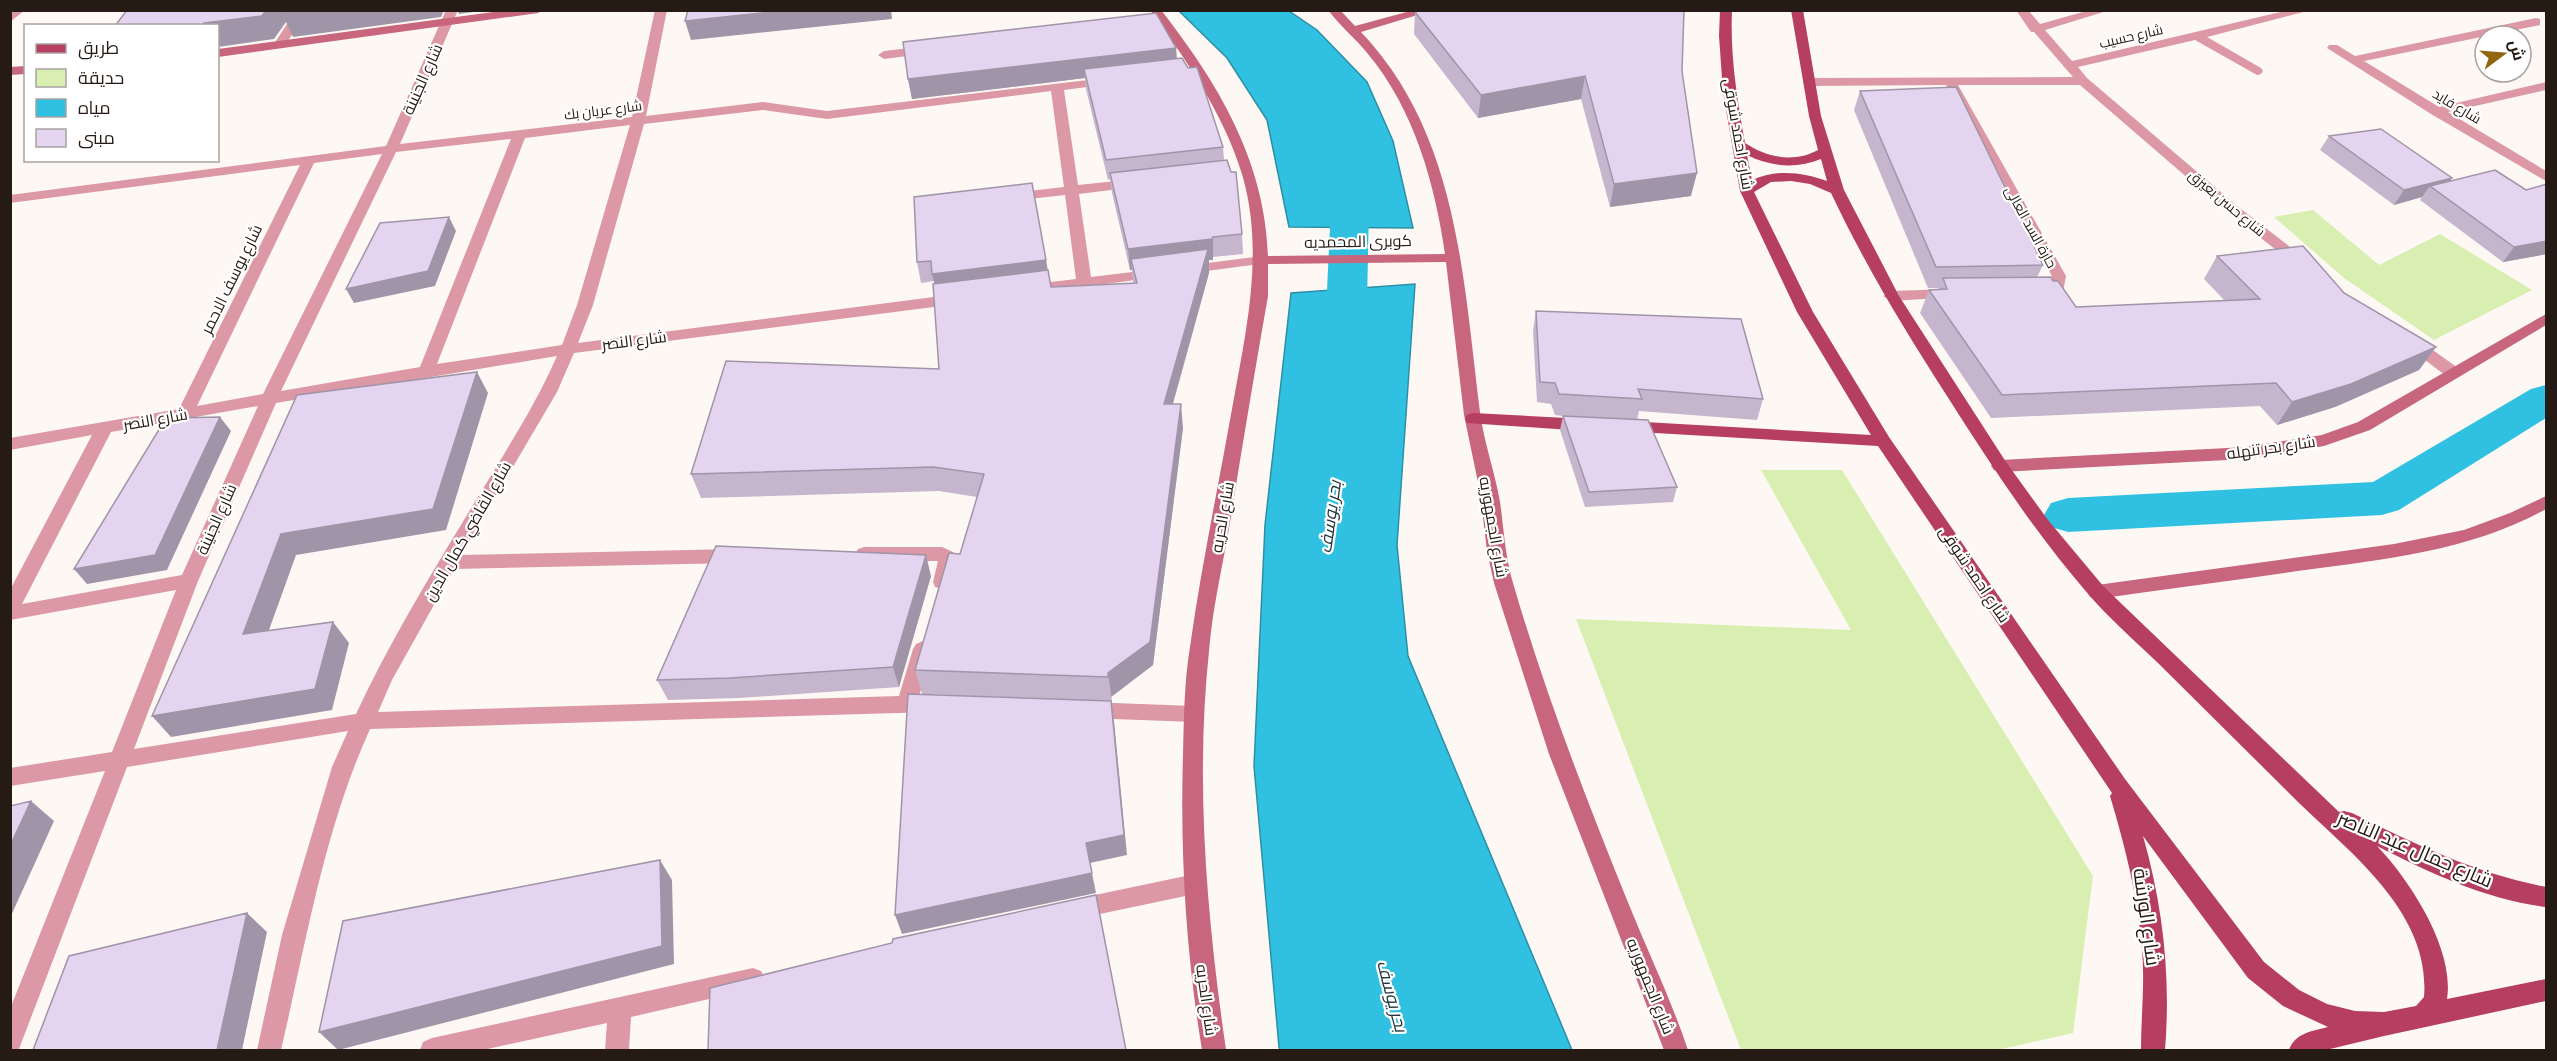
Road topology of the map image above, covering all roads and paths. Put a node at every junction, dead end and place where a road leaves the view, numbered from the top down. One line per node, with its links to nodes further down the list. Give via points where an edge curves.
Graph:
1 (20, 10): 14 (street)
2 (302, 10): 20 (street)
3 (538, 10): 13 (street)
4 (661, 10): 35 (street, شارع القاضي كمال الدين)
5 (1333, 10): 18 (street, شارع الجمهوريه)
6 (1429, 10): 18 (street)
7 (1726, 10): 37 (main road, شارع احمد شوقى, via 1729,92)
8 (1797, 10): 30 (main road)
9 (2021, 10): 17 (street, شارع حسن بعيزق)
10 (2105, 10): 17 (street)
11 (2306, 10): 19 (street, شارع حسيب)
12 (2521, 14): 16 (street)
13 (449, 16): 20 (street); 38 (street, شارع الجنينة)
14 (10, 18)
15 (1157, 19): 49 (street, شارع الحريه, via 1231,132 1242,172 1255,199)
16 (2541, 25): 25 (street)
17 (2035, 29): 26 (street, شارع حسن بعيزق)
18 (1355, 30): 48 (street, شارع الجمهوريه, via 1412,108 1431,157)
19 (2197, 36): 26 (street, شارع حسيب); 27 (street)
20 (280, 44): 23 (street)
21 (942, 48): 24 (street)
22 (2332, 48): 25 (street, شارع فايد)
23 (219, 53)
24 (884, 55)
25 (2353, 60): 34 (street, شارع فايد)
26 (2068, 66): 29 (street, شارع حسن بعيزق)
27 (2257, 71)
28 (1127, 78): 33 (street, شارع عريان بك)
29 (2083, 81): 31 (street); 50 (street, شارع حسن بعيزق)
30 (1809, 82): 31 (street); 39 (main road)
31 (1950, 82): 53 (street, حارة السد العالى, via 2059,276 2058,289)
32 (2547, 86): 34 (street)
33 (1057, 87): 35 (street, شارع عريان بك, via 827,115 763,106); 43 (street)
34 (2436, 111): 41 (street, شارع فايد)
35 (638, 121): 36 (street, شارع عريان بك); 59 (street, شارع القاضي كمال الدين, via 585,305)
36 (519, 135): 38 (street, شارع عريان بك); 60 (street)
37 (1738, 144): 39 (main road, via 1778,160 1806,160); 45 (main road, شارع احمد شوقى)
38 (391, 149): 40 (street, شارع عريان بك); 62 (street, شارع الجنينة)
39 (1824, 152): 44 (main road)
40 (309, 160): 47 (street, شارع عريان بك); 63 (street, شارع يوسف الاحمر)
41 (2547, 177)
42 (1154, 182): 43 (street)
43 (1072, 190): 46 (street); 51 (street)
44 (1837, 190): 45 (main road, via 1813,180 1785,177 1762,180); 56 (main road)
45 (1747, 191): 66 (main road, شارع احمد شوقى, via 1805,312)
46 (996, 199)
47 (10, 200)
48 (1455, 258): 49 (street, كوبرى المحمديه); 64 (street, شارع الجمهوريه)
49 (1262, 260): 51 (street); 81 (street, شارع الحريه, via 1260,296 1199,649)
50 (2310, 270)
51 (1084, 282): 52 (street)
52 (1014, 291)
53 (2027, 293)
54 (1970, 294): 56 (street)
55 (978, 296): 59 (street, شارع النصر)
56 (1891, 296): 68 (main road)
57 (2547, 319): 61 (street, شارع بحر تنهله)
58 (2395, 331): 61 (street)
59 (568, 349): 60 (street, شارع النصر); 72 (street, شارع القاضي كمال الدين, via 549,392)
60 (426, 371): 62 (street, شارع النصر)
61 (2452, 372): 68 (street, شارع بحر تنهله, via 2364,426 2287,448)
62 (269, 399): 63 (street, شارع النصر); 73 (street, شارع الجنينة)
63 (185, 414): 65 (street, شارع النصر)
64 (1473, 418): 66 (main road); 100 (street, شارع الجمهوريه, via 1490,501 1496,556 1550,731)
65 (105, 427): 67 (street, شارع النصر); 76 (street)
66 (1883, 441): 85 (main road, شارع احمد شوقى)
67 (10, 444)
68 (2000, 466): 74 (main road)
69 (2547, 502): 74 (street, via 2466,536 2394,551)
70 (850, 554): 75 (street, via 942,554 948,563)
71 (756, 556): 72 (street)
72 (448, 562): 82 (street, شارع القاضي كمال الدين)
73 (189, 581): 76 (street); 83 (street, شارع الجنينة)
74 (2097, 592): 86 (main road)
75 (938, 596)
76 (10, 611)
77 (929, 628): 78 (street)
78 (907, 704): 79 (street); 82 (street)
79 (954, 705)
80 (1062, 709): 81 (street)
81 (1194, 714): 87 (street, شارع الحريه)
82 (362, 721): 83 (street); 96 (street, شارع القاضي كمال الدين, via 342,767 293,935)
83 (119, 759): 84 (street); 95 (street, شارع الجنينة)
84 (10, 777)
85 (2118, 785): 94 (main road, شارع احمد شوقى, via 2256,970 2291,998 2323,1014 2355,1023); 101 (main road, شارع الورشة, via 2148,908 2155,971)
86 (2319, 808): 88 (main road, شارع جمال عبد الناصر, via 2478,880); 93 (main road, via 2381,866 2405,898 2423,932 2434,966 2436,998 2430,1010)
87 (1195, 884): 89 (street); 99 (street, شارع الحريه)
88 (2547, 897)
89 (1057, 913)
90 (769, 975): 92 (street)
91 (2547, 990): 93 (main road)
92 (620, 1007): 97 (street); 98 (street)
93 (2418, 1018): 94 (main road)
94 (2384, 1024): 102 (main road, via 2310,1043)
95 (10, 1041)
96 (269, 1050)
97 (432, 1050)
98 (617, 1050)
99 (1214, 1050)
100 (1676, 1050)
101 (2153, 1050)
102 (2301, 1050)

